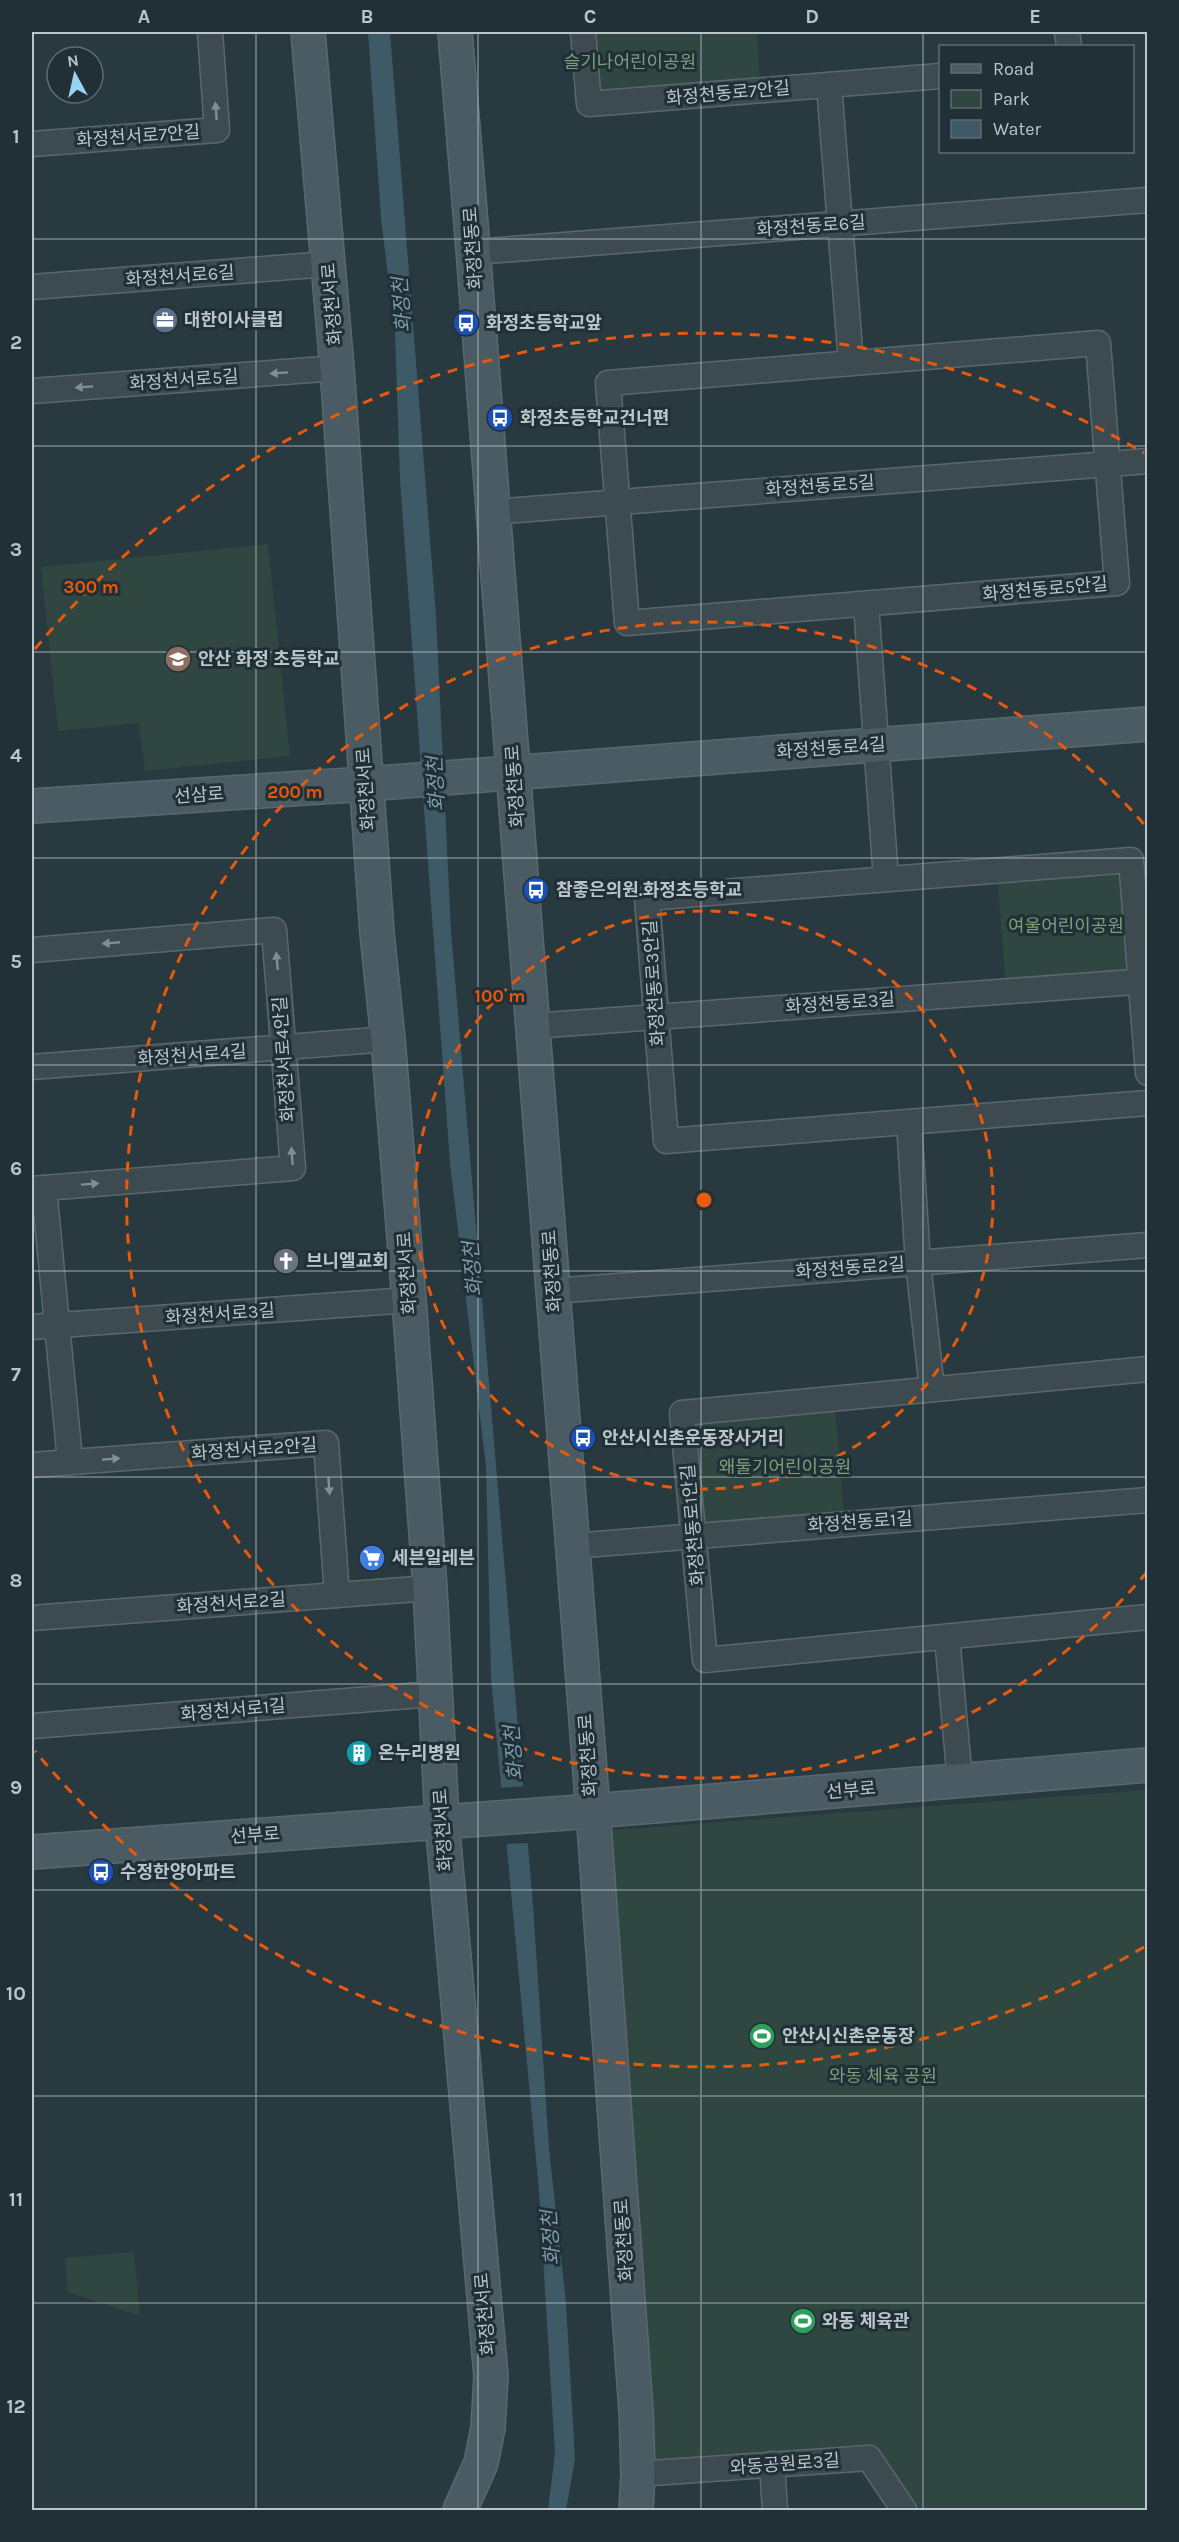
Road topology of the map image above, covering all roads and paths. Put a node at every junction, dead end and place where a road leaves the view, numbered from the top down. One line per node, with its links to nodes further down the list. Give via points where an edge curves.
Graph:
1 (210, 32): 7 (street, 화정천서로7안길, one-way to 1, via 217,130)
2 (308, 32): 11 (street, 화정천서로)
3 (454, 32): 10 (street, 화정천동로)
4 (583, 32): 6 (street, 화정천동로7안길, via 589,104)
5 (939, 76): 6 (street, 화정천동로7안길)
6 (829, 85): 9 (street)
7 (32, 144)
8 (1148, 200): 9 (street, 화정천동로6길)
9 (840, 224): 10 (street, 화정천동로6길); 13 (street)
10 (474, 252): 19 (street, 화정천동로)
11 (328, 264): 12 (street, 화정천서로6길); 14 (street, 화정천서로)
12 (32, 287)
13 (851, 363): 17 (street, 화정천동로5안길, via 1098,343); 18 (street, 화정천동로5안길, via 608,383)
14 (337, 368): 15 (street, 화정천서로5길, one-way to 15); 25 (street, 화정천서로)
15 (32, 391)
16 (1148, 461): 17 (street, 화정천동로5길)
17 (1108, 464): 18 (street, 화정천동로5길); 20 (street, 화정천동로5안길, via 1117,583)
18 (618, 502): 19 (street, 화정천동로5길); 20 (street, 화정천동로5안길, via 627,623)
19 (493, 512): 23 (street, 화정천동로)
20 (866, 604): 22 (street)
21 (1148, 724): 22 (street, 화정천동로4길)
22 (876, 745): 23 (street, 화정천동로4길); 27 (street)
23 (514, 773): 24 (street, 화정천동로4길); 31 (street, 화정천동로)
24 (476, 776): 25 (street, 선삼로)
25 (366, 784): 26 (street, 선삼로); 32 (street, 화정천서로)
26 (32, 806)
27 (886, 879): 29 (street, 화정천동로3안길, via 1131,860); 30 (street, 화정천동로3안길, via 647,898)
28 (32, 950): 33 (street, 화정천서로4안길, one-way to 28, via 274,930)
29 (1144, 981): 30 (street, 화정천동로3길); 35 (street, 화정천동로3안길)
30 (656, 1017): 31 (street, 화정천동로3길); 37 (street, 화정천동로3안길, via 666,1141)
31 (532, 1026): 41 (street, 화정천동로)
32 (388, 1039): 33 (street, 화정천서로4길); 42 (street, 화정천서로)
33 (284, 1048): 34 (street, 화정천서로4길); 38 (street, 화정천서로4안길, one-way to 33, via 293,1168)
34 (32, 1067)
35 (1148, 1073)
36 (1148, 1103): 37 (street, 화정천동로3안길)
37 (909, 1122): 40 (street)
38 (38, 1188): 43 (street)
39 (1148, 1245): 40 (street, 화정천동로2길)
40 (918, 1263): 41 (street, 화정천동로2길); 46 (street)
41 (553, 1292): 51 (street, 화정천동로)
42 (409, 1300): 43 (street, 화정천서로3길); 52 (street, 화정천서로)
43 (56, 1325): 44 (street, 화정천서로3길); 47 (street)
44 (32, 1327)
45 (1148, 1369): 46 (street, 화정천동로1안길)
46 (932, 1389): 50 (street, 화정천동로1안길, via 682,1413)
47 (70, 1461): 48 (street, 화정천서로2안길); 53 (street, 화정천서로2안길, one-way to 53, via 326,1443)
48 (32, 1465)
49 (1148, 1500): 50 (street, 화정천동로1길)
50 (694, 1535): 51 (street, 화정천동로1길); 56 (street, 화정천동로1안길, via 705,1660)
51 (572, 1546): 61 (street, 화정천동로)
52 (430, 1588): 53 (street, 화정천서로2길); 57 (street, 화정천서로)
53 (338, 1595): 55 (street, 화정천서로2길)
54 (1148, 1617): 56 (street, 화정천동로1안길)
55 (32, 1618)
56 (947, 1636): 60 (street)
57 (434, 1694): 58 (street, 화정천서로1길); 62 (street, 화정천서로)
58 (32, 1726)
59 (1148, 1765): 60 (street, 선부로)
60 (960, 1781): 61 (street, 선부로)
61 (593, 1811): 62 (street, 선부로); 65 (street, 화정천동로)
62 (442, 1821): 63 (street, 선부로); 66 (street, 화정천서로, via 491,2376 482,2463)
63 (32, 1852)
64 (771, 2464): 65 (street, 와동공원로3길); 68 (street); 69 (street, 와동공원로3길, via 869,2458)
65 (638, 2474): 67 (street, 화정천동로)
66 (460, 2511)
67 (636, 2511)
68 (775, 2511)
69 (904, 2511)

